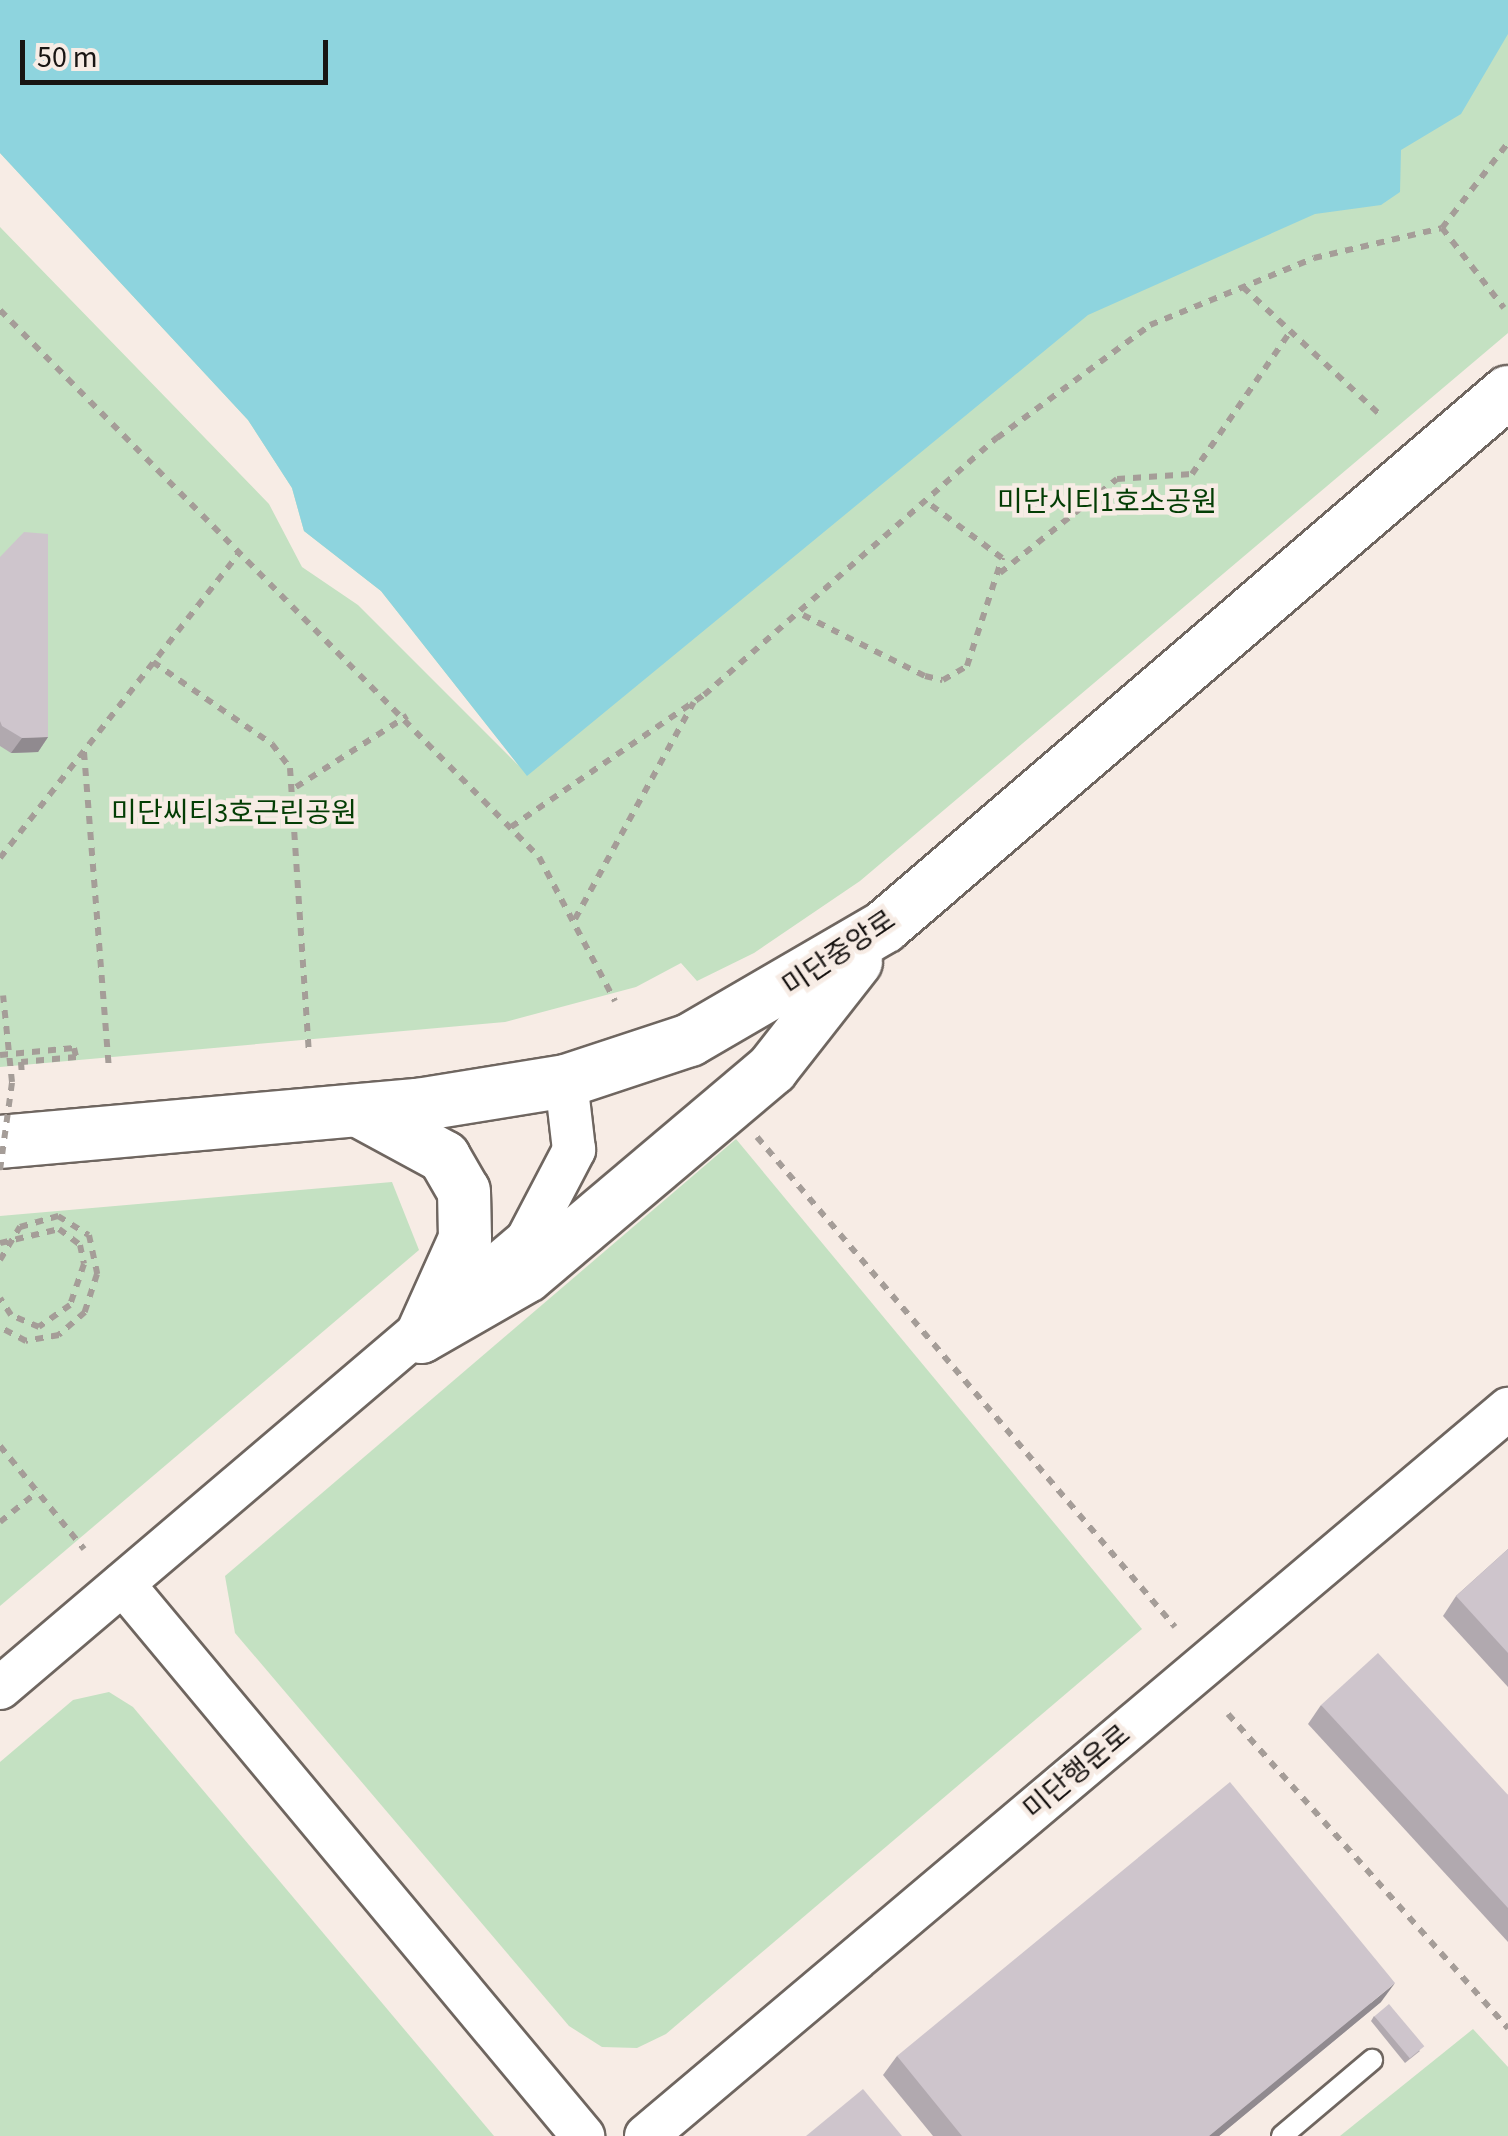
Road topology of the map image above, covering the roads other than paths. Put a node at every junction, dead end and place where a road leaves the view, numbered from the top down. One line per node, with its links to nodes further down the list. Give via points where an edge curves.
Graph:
1 (1508, 392): 2 (street, 미단중앙로)
2 (884, 927): 3 (street, 미단중앙로, via 690,1040); 6 (street, via 772,1069 567,1245)
3 (566, 1081): 4 (street, 미단중앙로); 6 (street, via 574,1150 548,1210)
4 (357, 1110): 5 (street, 미단중앙로); 6 (street, via 444,1157 464,1191 466,1239)
5 (0, 1142)
6 (421, 1337): 8 (street)
7 (1508, 1409): 12 (street, 미단행운로)
8 (123, 1584): 9 (street); 11 (street)
9 (0, 1688)
10 (1372, 2060): 13 (lane)
11 (583, 2136)
12 (646, 2136)
13 (1282, 2136)

